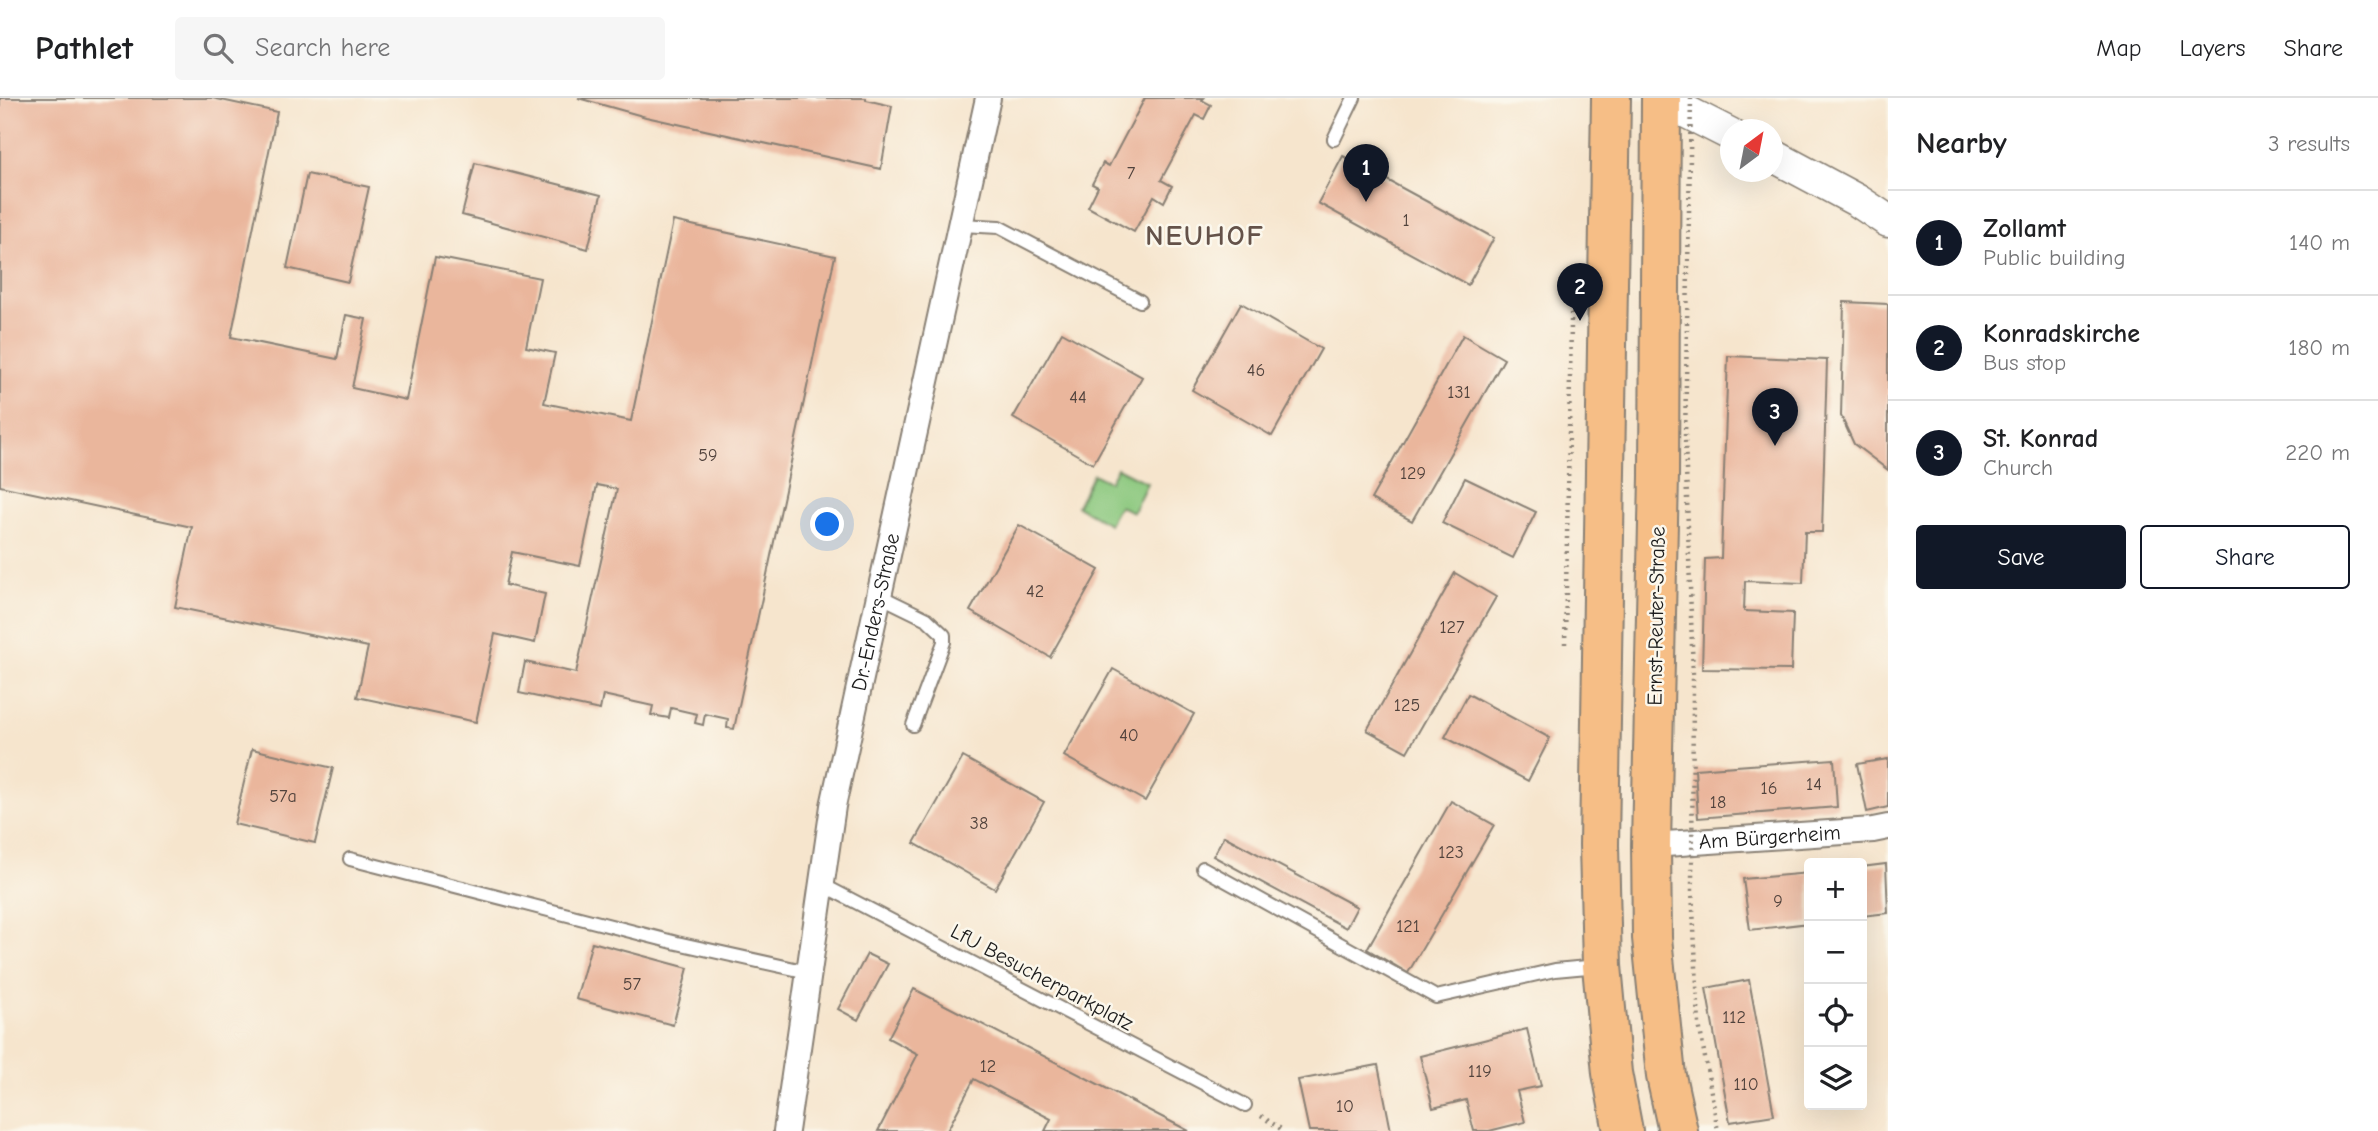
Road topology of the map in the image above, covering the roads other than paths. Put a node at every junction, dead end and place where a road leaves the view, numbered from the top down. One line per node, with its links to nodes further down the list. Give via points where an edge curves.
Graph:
1 (988, 98): 9 (street, Dr.-Enders-Straße)
2 (1354, 98): 6 (lane)
3 (1611, 98): 18 (main road, via 1599,845)
4 (1666, 101): 5 (street); 14 (main road, Ernst-Reuter-Straße)
5 (1720, 128)
6 (1334, 139)
7 (1783, 160): 8 (street)
8 (1888, 221)
9 (961, 225): 10 (lane, via 999,227); 11 (street, Dr.-Enders-Straße)
10 (1140, 301)
11 (880, 596): 12 (lane, via 927,619 944,635); 17 (street, Dr.-Enders-Straße, via 833,806)
12 (913, 725)
13 (1888, 827): 14 (street, Am Bürgerheim)
14 (1651, 845): 23 (main road, Ernst-Reuter-Straße, via 1652,938 1666,1076)
15 (350, 859): 19 (lane)
16 (1203, 868): 18 (lane, via 1436,997 1555,970)
17 (821, 884): 19 (street, Dr.-Enders-Straße); 20 (lane, LfU Besucherparkplatz)
18 (1602, 966): 22 (main road, via 1612,1073)
19 (808, 972): 21 (street, Dr.-Enders-Straße)
20 (1245, 1105)
21 (786, 1131)
22 (1623, 1131)
23 (1678, 1131)

